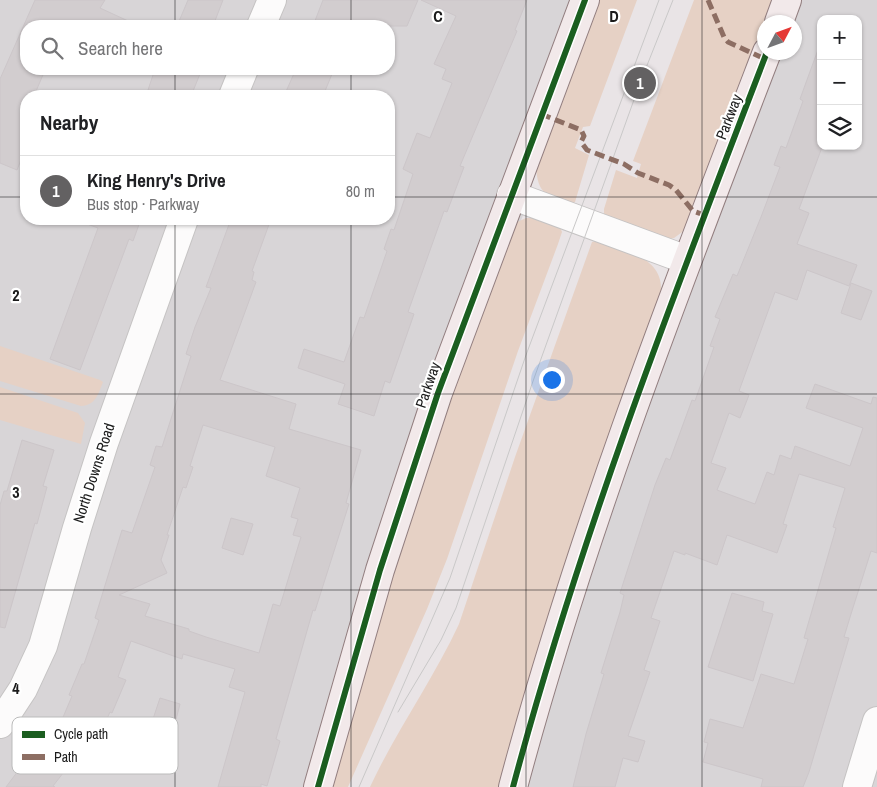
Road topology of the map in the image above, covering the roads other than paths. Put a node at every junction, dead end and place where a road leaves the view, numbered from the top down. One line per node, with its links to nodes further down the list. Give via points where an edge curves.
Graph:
1 (272, 0): 5 (street)
2 (585, 0): 9 (street, Parkway)
3 (787, 0): 4 (street)
4 (782, 15)
5 (264, 20)
6 (764, 60): 11 (street, Parkway)
7 (242, 75): 8 (street)
8 (235, 90)
9 (510, 195): 11 (street); 15 (street, Parkway, via 405,492)
10 (182, 225): 13 (street, North Downs Road, via 104,443 42,646 23,689)
11 (687, 260): 16 (street, Parkway, via 612,463)
12 (877, 721): 14 (street)
13 (0, 724)
14 (860, 786)
15 (318, 787)
16 (513, 787)

